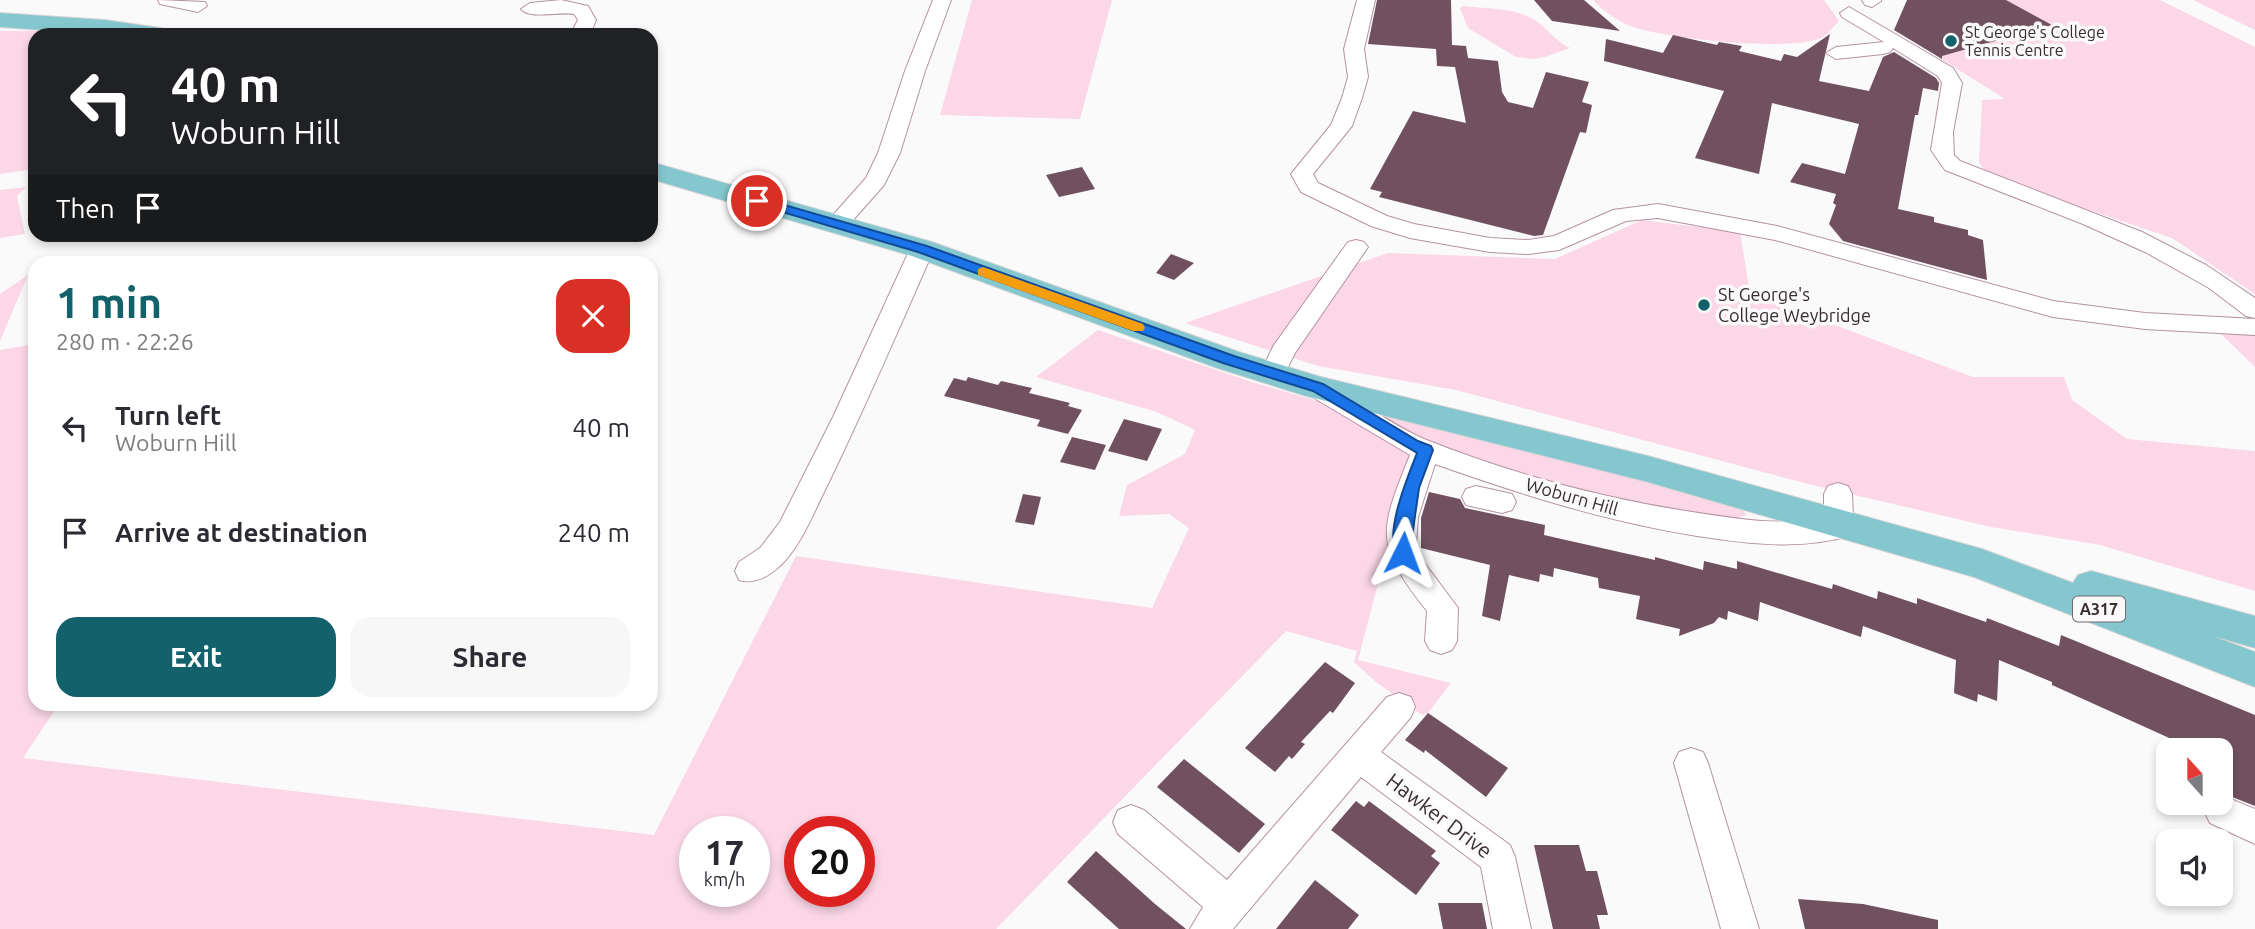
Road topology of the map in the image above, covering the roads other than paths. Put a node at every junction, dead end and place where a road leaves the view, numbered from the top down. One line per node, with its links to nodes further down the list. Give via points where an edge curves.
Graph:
1 (167, 0): 5 (street)
2 (943, 0): 15 (street, via 885,162 863,197)
3 (1366, 0): 19 (street, via 1354,49 1358,77 1352,98 1341,126 1302,174 1309,187 1361,214 1410,231 1528,247 1559,243 1648,200 1658,211 1777,233 2053,309 2144,321)
4 (1872, 0): 6 (street)
5 (198, 6)
6 (1844, 8): 11 (street); 13 (street)
7 (530, 9): 10 (street, via 561,6 581,10 587,20)
8 (0, 19): 9 (main road)
9 (112, 28)
10 (583, 28)
11 (1883, 48): 12 (street); 13 (street)
12 (1836, 53)
13 (1923, 57): 18 (street, via 1946,72 1952,83 1941,143 1942,155 1951,164 2154,248)
14 (658, 172): 15 (main road, Woburn Hill / A317)
15 (838, 223): 17 (main road, Woburn Hill / A317)
16 (1356, 247): 20 (street, via 1283,351)
17 (922, 249): 20 (main road, Woburn Hill / A317); 25 (street, via 791,529 771,556)
18 (2255, 310)
19 (2255, 327)
20 (1273, 373): 21 (main road, Woburn Hill / A317)
21 (1318, 388): 22 (street, Woburn Hill); 23 (main road, Woburn Hill / A317)
22 (1426, 450): 23 (street, Woburn Hill, via 1487,492 1694,525 1790,535); 27 (street, via 1411,488 1403,553 1443,608)
23 (1841, 515): 24 (main road, Woburn Hill / A317)
24 (1982, 564): 26 (main road, Woburn Hill / A317, via 2114,592); 28 (main road, Woburn Hill / A317)
25 (751, 571)
26 (2255, 632)
27 (1441, 641)
28 (2255, 670)
29 (1399, 707): 30 (street)
30 (1358, 755): 35 (street); 36 (street, Hawker Drive, via 1497,856)
31 (1691, 763): 37 (street)
32 (2232, 816): 34 (street)
33 (1131, 822): 35 (street)
34 (2255, 827)
35 (1219, 917)
36 (1512, 929)
37 (1740, 929)

